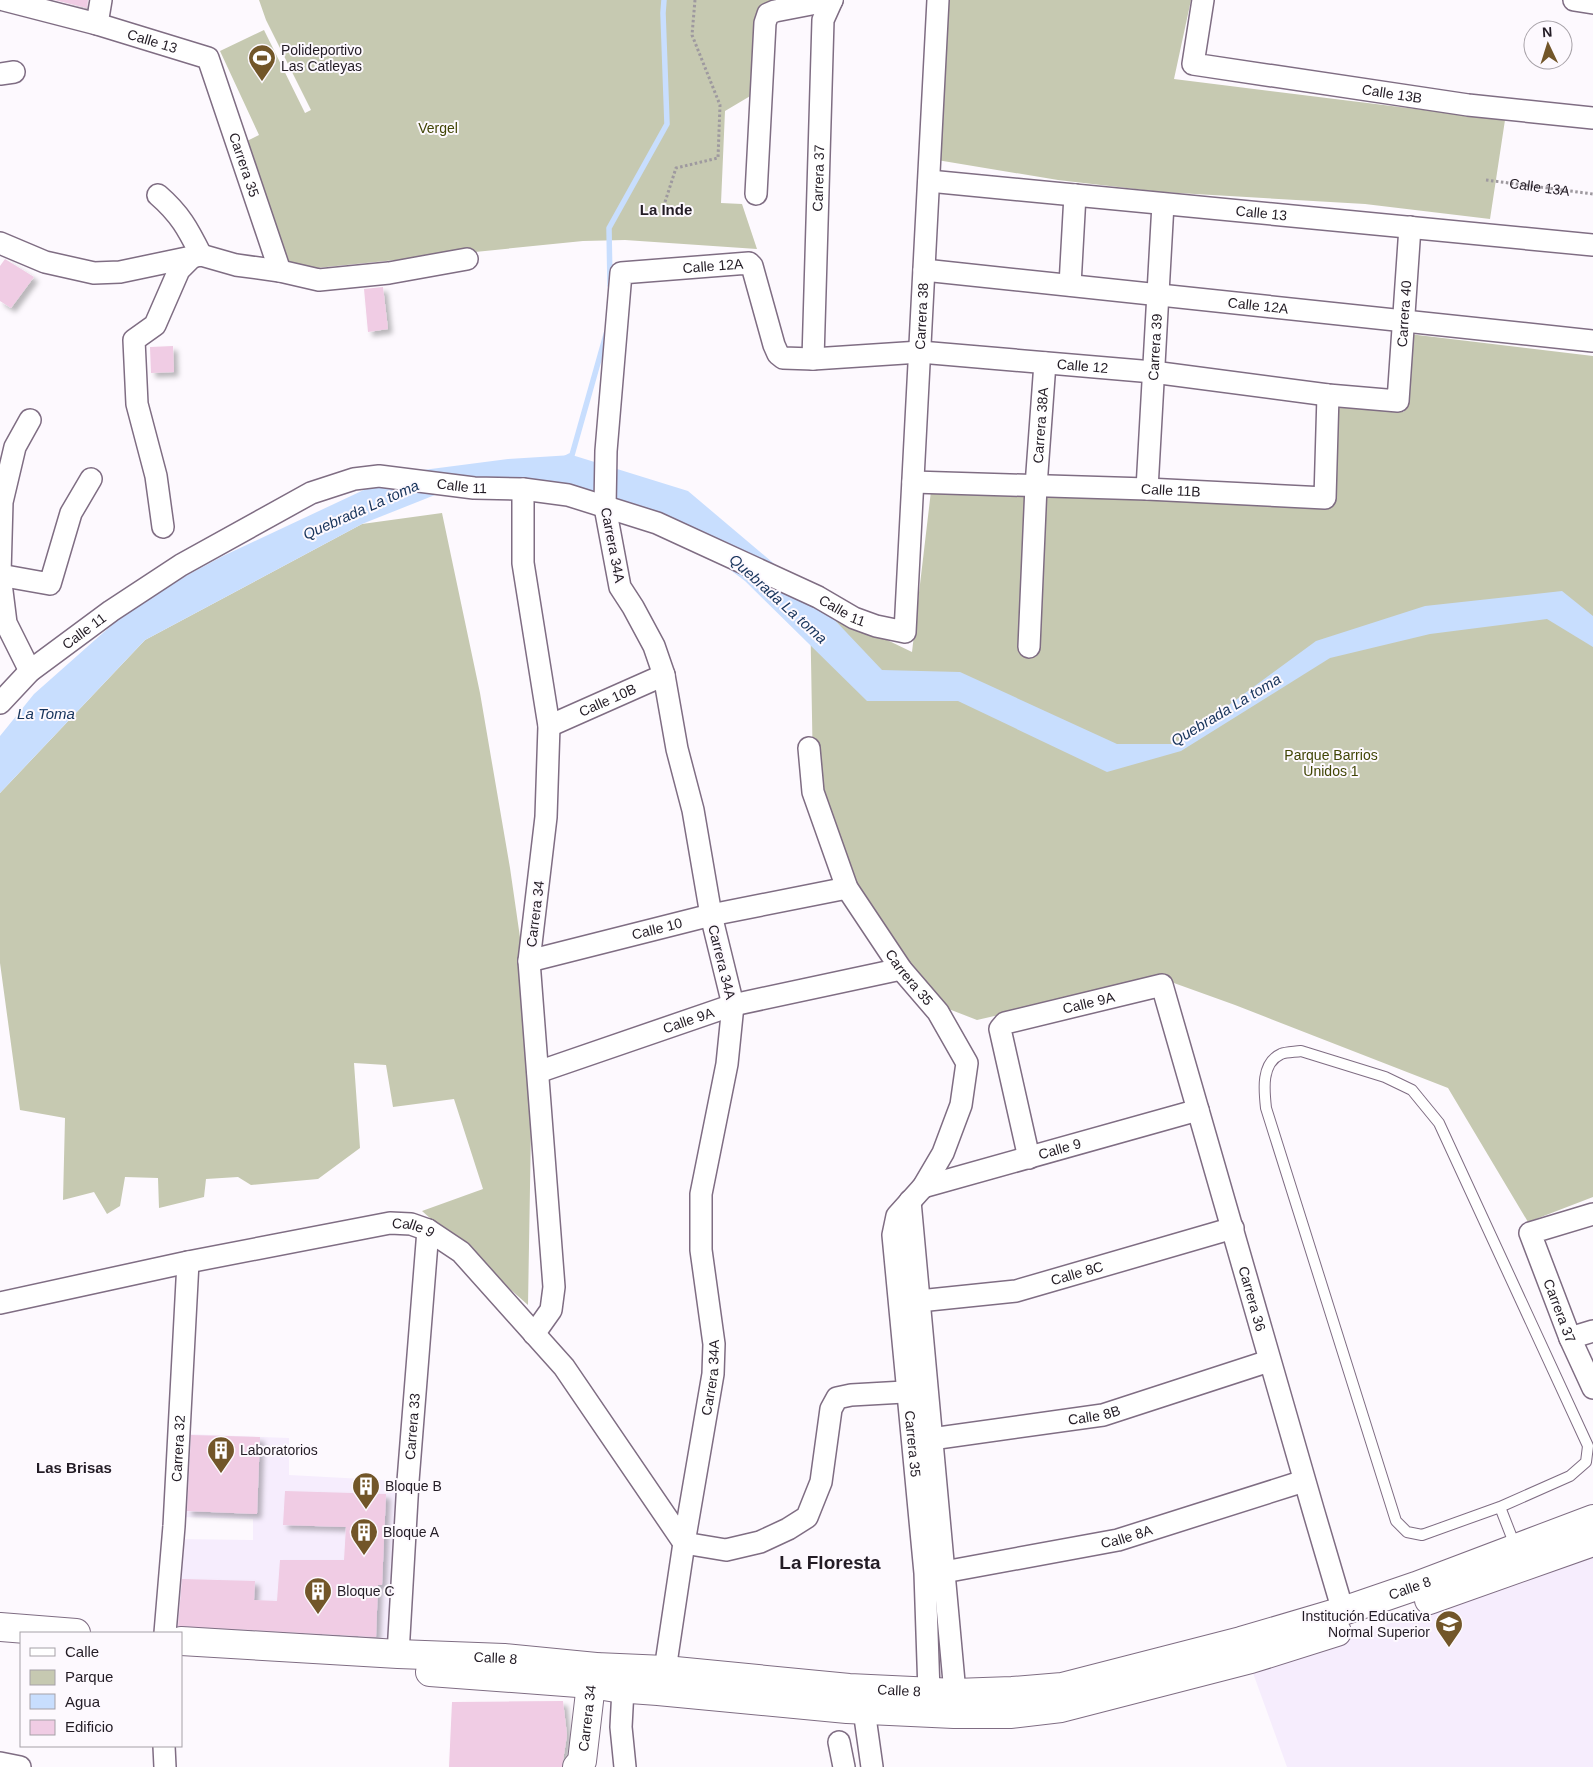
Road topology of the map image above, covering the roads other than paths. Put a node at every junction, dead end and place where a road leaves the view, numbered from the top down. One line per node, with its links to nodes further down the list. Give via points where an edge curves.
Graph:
1 (4, 0): 8 (street)
2 (101, 0): 8 (street)
3 (832, 0): 12 (street, via 768,14); 30 (street, Carrera 37, via 823,20)
4 (938, 0): 11 (street, Carrera 38)
5 (1203, 0): 10 (street, Calle 13B, via 1193,64 1468,105)
6 (1574, 0): 7 (street)
7 (1593, 3)
8 (97, 24): 9 (street, Calle 13)
9 (208, 58): 22 (street, Carrera 35)
10 (1593, 116)
11 (928, 181): 14 (street, Calle 13); 21 (street, Carrera 38)
12 (756, 194)
13 (158, 195): 19 (street, via 184,222)
14 (1075, 195): 15 (street, Calle 13); 24 (street)
15 (1163, 204): 16 (street, Calle 13); 25 (street, Carrera 39)
16 (1410, 228): 18 (street, Calle 13); 26 (street, Carrera 40)
17 (0, 243): 19 (street, via 45,262 94,273 120,272)
18 (1593, 245)
19 (197, 255): 22 (street); 42 (street, via 179,270 154,325 134,340 137,404 156,476)
20 (467, 258): 22 (street, via 389,273 319,280)
21 (924, 270): 24 (street, Calle 12A); 29 (street, Carrera 38)
22 (280, 271)
23 (621, 273): 28 (street, Calle 12A, via 749,263); 41 (street, Carrera 34A, via 606,451)
24 (1070, 285): 25 (street, Calle 12A)
25 (1158, 294): 26 (street, Calle 12A); 32 (street, Carrera 39)
26 (1403, 321): 27 (street, Calle 12A); 34 (street, Carrera 40)
27 (1593, 341)
28 (774, 345): 30 (street, Calle 12, via 784,358)
29 (920, 352): 30 (street, Calle 12); 31 (street, Calle 12); 37 (street, Carrera 38)
30 (813, 359)
31 (1045, 364): 32 (street, Calle 12); 38 (street, Carrera 38A)
32 (1153, 372): 33 (street, Calle 12); 40 (street, Carrera 39)
33 (1328, 395): 34 (street, Calle 12); 40 (street, Calle 11B, via 1325,498)
34 (1398, 401)
35 (30, 420): 43 (street, via 15,447 2,502)
36 (91, 479): 43 (street, via 70,514 50,584)
37 (913, 482): 38 (street, Calle 11B); 44 (street, Carrera 38)
38 (1036, 486): 40 (street, Calle 11B); 45 (street, Carrera 38A)
39 (523, 489): 41 (street, Calle 11, via 568,495); 46 (street, Calle 11, via 474,488 379,476 354,479 311,493 181,565 111,611); 49 (street, Carrera 34, via 523,562)
40 (1147, 489)
41 (605, 505): 44 (street, Calle 11, via 657,523 818,597 854,618); 47 (street, Carrera 34A, via 620,587 654,646)
42 (163, 527)
43 (0, 575): 46 (street, via 6,624)
44 (905, 632)
45 (1029, 648)
46 (30, 671): 48 (street, Calle 11)
47 (664, 675): 49 (street, Calle 10B); 52 (street, Carrera 34A, via 677,749 693,810)
48 (0, 702)
49 (549, 726): 53 (street, Carrera 34, via 546,817)
50 (809, 748): 51 (street, Carrera 35, via 813,792)
51 (847, 888): 52 (street, Calle 10); 54 (street, Carrera 35)
52 (711, 915): 53 (street, Calle 10); 56 (street, Carrera 34A)
53 (529, 961): 57 (street, Carrera 34)
54 (901, 969): 56 (street, Calle 9A); 60 (street, Carrera 35, via 938,1012 967,1063 961,1105 943,1153)
55 (1162, 985): 58 (street, Carrera 36); 59 (street, Calle 9A, via 1005,1023 1000,1030)
56 (733, 1005): 57 (street, Calle 9A); 78 (street, Carrera 34A, via 727,1064 701,1194 701,1250 714,1344 713,1374)
57 (538, 1072): 68 (street, Carrera 34, via 554,1287 551,1310)
58 (1198, 1110): 59 (street, Calle 9); 62 (street, Carrera 36)
59 (1029, 1158): 60 (street, Calle 9)
60 (916, 1194): 65 (street, Carrera 35); 72 (street, Carrera 35, via 897,1216 894,1235)
61 (1593, 1214): 69 (street, Carrera 37, via 1530,1233)
62 (1233, 1228): 65 (street, Calle 8C, via 1016,1291); 70 (street, Carrera 36)
63 (428, 1230): 64 (street, Calle 9, via 411,1224 390,1224); 68 (street, Calle 9, via 461,1252); 88 (street, Carrera 33)
64 (188, 1262): 66 (street, Calle 9); 84 (street, Carrera 32)
65 (919, 1301): 72 (street, Carrera 35)
66 (0, 1303)
67 (1593, 1331): 69 (street)
68 (534, 1334): 78 (street, Calle 9, via 564,1367)
69 (1570, 1338): 71 (street, Carrera 37)
70 (1269, 1361): 73 (street, Calle 8B, via 1103,1415); 74 (street, Carrera 36)
71 (1593, 1388)
72 (918, 1391): 73 (street, Carrera 35); 78 (street, via 851,1394 837,1398 831,1409 821,1482 806,1517 788,1529 760,1542 726,1550)
73 (922, 1441): 80 (street, Carrera 35); 93 (street, Carrera 35, via 925,1574)
74 (1304, 1481): 80 (street, Calle 8A, via 1118,1540); 81 (street, Carrera 36)
75 (1500, 1507): 75 (lane, via 1570,1476 1586,1462 1588,1446 1440,1123 1412,1090 1384,1077 1301,1051 1280,1054 1268,1066 1264,1085 1266,1108 1396,1521 1407,1532 1422,1535); 79 (lane)
76 (1593, 1519): 79 (main road, Calle 8)
77 (1593, 1542): 79 (main road, Calle 8)
78 (684, 1543): 91 (street, Carrera 34A)
79 (1519, 1557): 81 (main road, Calle 8); 94 (main road, Calle 8, via 1341,1631 1251,1659 1061,1708 1010,1714)
80 (944, 1572): 93 (street, Carrera 35)
81 (1343, 1611): 93 (main road, Calle 8, via 1062,1687)
82 (0, 1627): 83 (main road)
83 (63, 1632)
84 (165, 1632)
85 (182, 1641): 88 (main road, Calle 8)
86 (0, 1645): 87 (main road)
87 (20, 1646)
88 (398, 1654): 90 (main road, Calle 8, via 504,1658)
89 (182, 1658): 90 (main road, Calle 8, via 473,1676)
90 (593, 1675): 91 (main road, Calle 8); 92 (main road, Calle 8); 100 (main road, Carrera 34, via 582,1761)
91 (661, 1680): 92 (main road, Calle 8); 93 (main road, Calle 8); 94 (main road, Calle 8)
92 (623, 1689): 101 (street, via 621,1727)
93 (942, 1692)
94 (864, 1710): 103 (street)
95 (839, 1742): 102 (street)
96 (164, 1747): 99 (street)
97 (0, 1763): 98 (street)
98 (20, 1767)
99 (165, 1767)
100 (577, 1767)
101 (625, 1767)
102 (844, 1767)
103 (872, 1767)

